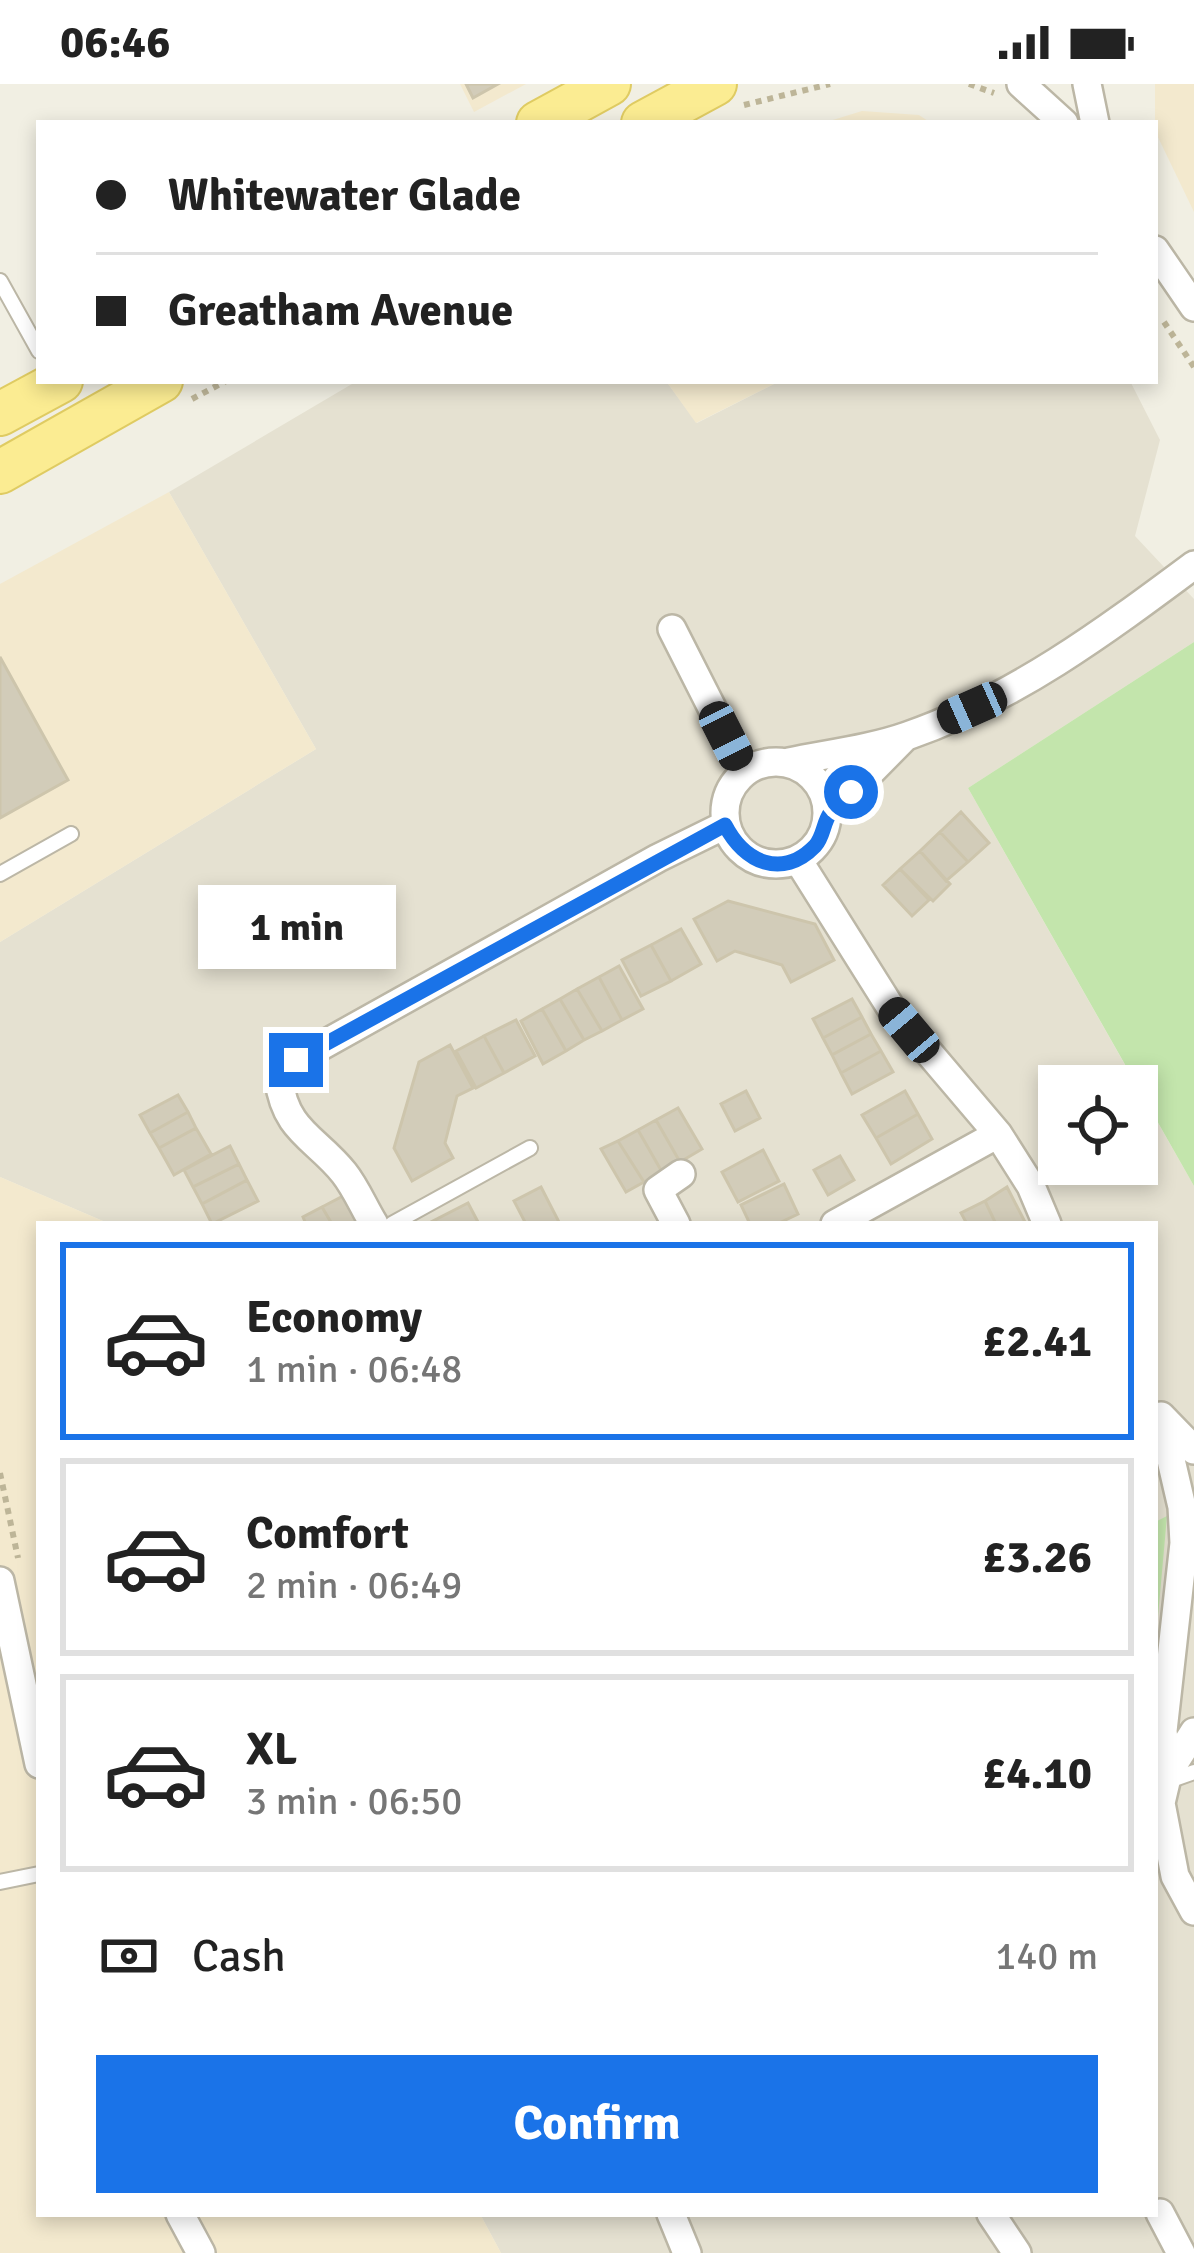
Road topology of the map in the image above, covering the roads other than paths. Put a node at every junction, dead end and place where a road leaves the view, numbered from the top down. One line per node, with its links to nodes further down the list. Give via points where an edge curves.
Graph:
1 (609, 84): 5 (main road)
2 (1087, 84): 8 (street)
3 (1013, 90): 7 (street)
4 (727, 95): 6 (main road)
5 (543, 120)
6 (652, 120)
7 (1059, 120)
8 (1094, 120)
9 (1158, 254): 11 (street)
10 (0, 281): 12 (lane)
11 (1194, 307)
12 (36, 344)
13 (40, 384): 15 (main road)
14 (156, 384): 16 (main road)
15 (0, 414)
16 (0, 472)
17 (1194, 565): 19 (street, via 1084,648)
18 (672, 629): 21 (street)
19 (905, 737): 20 (street); 22 (street)
20 (789, 762): 21 (street); 22 (street, via 820,784)
21 (744, 771): 23 (street, via 726,794)
22 (829, 814): 25 (street, via 820,842)
23 (725, 825): 25 (street, via 736,848 762,864); 30 (street, via 296,1060 279,1080 292,1124 344,1174)
24 (71, 834): 26 (lane)
25 (798, 860): 27 (street, via 890,1008)
26 (0, 874)
27 (998, 1134): 33 (street); 34 (street)
28 (530, 1148): 31 (lane)
29 (681, 1174): 32 (street, via 658,1190)
30 (372, 1221)
31 (397, 1221)
32 (674, 1221)
33 (841, 1221)
34 (1046, 1221)
35 (1158, 1412): 36 (street); 41 (street, via 1184,1543 1163,1731)
36 (1194, 1450)
37 (0, 1581): 38 (street)
38 (32, 1699): 40 (street)
39 (1194, 1732): 41 (street)
40 (36, 1736)
41 (1176, 1776): 44 (street, via 1161,1803 1165,1839)
42 (36, 1875): 43 (lane)
43 (0, 1882)
44 (1194, 1910)
45 (182, 2217): 48 (street)
46 (672, 2217): 49 (street)
47 (993, 2217): 50 (street)
48 (201, 2253)
49 (687, 2253)
50 (1017, 2253)

